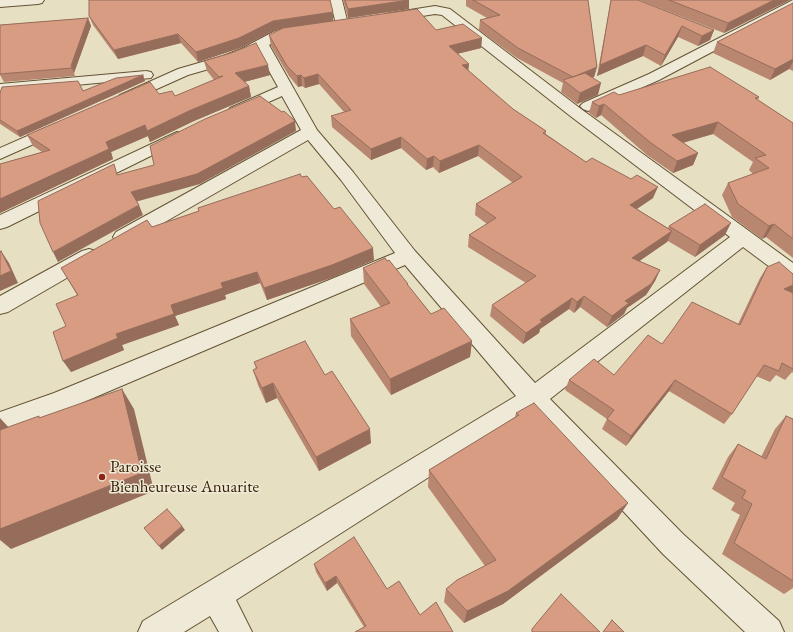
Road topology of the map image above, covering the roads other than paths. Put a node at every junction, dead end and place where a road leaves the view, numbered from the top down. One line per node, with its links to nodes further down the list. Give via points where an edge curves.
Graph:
1 (38, 0): 3 (street)
2 (336, 0): 13 (street, via 350,23 434,10 446,12)
3 (0, 3)
4 (793, 4): 7 (street)
5 (312, 28): 8 (street, via 280,34)
6 (710, 34): 7 (street)
7 (725, 40): 13 (street, via 654,77)
8 (261, 44): 9 (street, via 228,59); 11 (street)
9 (183, 72): 10 (street); 12 (street)
10 (0, 88)
11 (286, 89): 14 (street); 17 (street)
12 (112, 104)
13 (575, 112): 20 (street)
14 (222, 116)
15 (70, 123): 18 (street)
16 (194, 129): 19 (street)
17 (310, 132): 21 (street); 23 (street)
18 (0, 154)
19 (0, 223)
20 (743, 237): 22 (street); 24 (street)
21 (408, 256): 24 (street); 25 (street, via 63,400)
22 (793, 274)
23 (0, 306)
24 (533, 398): 26 (street); 29 (street, via 673,544)
25 (0, 423)
26 (216, 595): 27 (street); 28 (street)
27 (154, 632)
28 (236, 632)
29 (768, 632)

